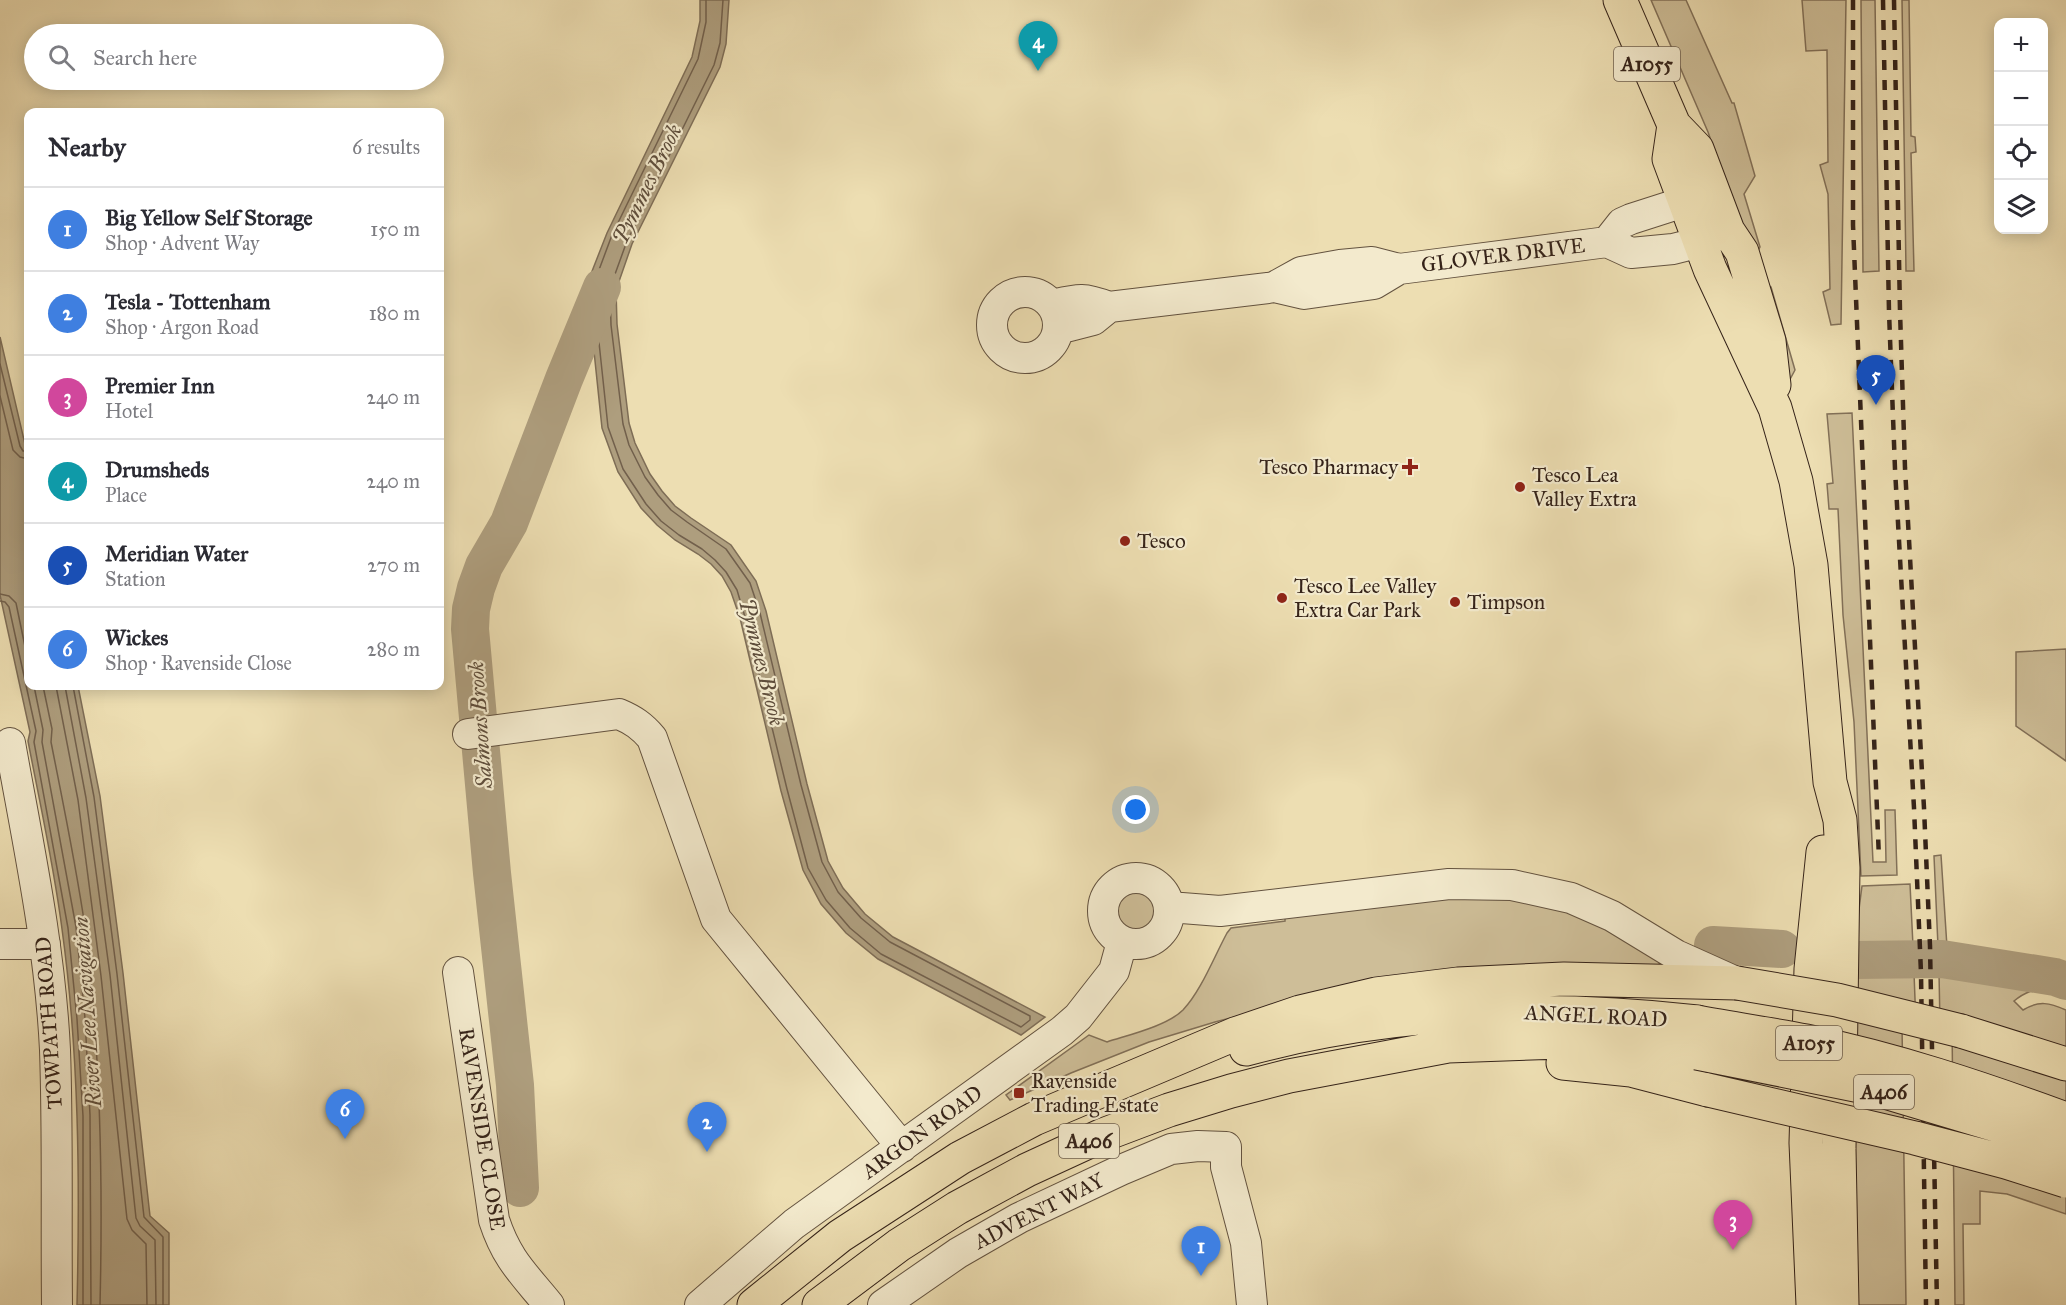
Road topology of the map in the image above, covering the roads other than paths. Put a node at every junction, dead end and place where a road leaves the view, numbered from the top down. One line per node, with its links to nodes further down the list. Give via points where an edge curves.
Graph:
1 (1620, 0): 2 (main road, A1055)
2 (1674, 125): 3 (main road, A1055, via 1669,159); 4 (main road, A1055, via 1697,149)
3 (1684, 202): 4 (main road, A1055); 5 (street, GLOVER DRIVE, via 1622,223)
4 (1716, 226): 5 (street, GLOVER DRIVE, via 1673,249 1631,253); 9 (main road, A1055, via 1710,269 1776,408 1796,482 1810,565)
5 (1607, 242): 6 (street, GLOVER DRIVE, via 1399,268 1374,284 1304,294 1274,287 1109,307 1093,320)
6 (1055, 317)
7 (476, 733): 21 (street, via 619,714 643,728 652,738 716,919)
8 (10, 743): 13 (street, TOWPATH ROAD)
9 (1830, 782): 31 (main road, A1055, via 1809,1021 1806,1143); 32 (main road, A1055, via 1840,820 1843,868 1839,1149)
10 (1169, 907): 11 (street, via 1165,927 1151,940 1142,944); 11 (street, via 1161,889 1144,879 1133,878 1114,886 1107,894 1102,912 1108,930); 15 (street, via 1220,911 1449,884 1512,885 1571,898 1602,911)
11 (1122, 942): 21 (street, ARGON ROAD, via 1114,970 1078,1017)
12 (0, 944): 13 (street)
13 (45, 944): 24 (street, TOWPATH ROAD, via 54,1048)
14 (458, 972): 25 (street, RAVENSIDE CLOSE, via 494,1220 516,1267)
15 (1717, 977): 18 (main road, A406, bridge, via 1961,1030); 19 (main road, A406, via 1458,984 1376,994 1299,1012 1235,1034)
16 (1697, 1038): 17 (main road, ANGEL ROAD / A406, via 1632,1046 1550,1042 1448,1046); 19 (main road, ANGEL ROAD / A406, via 1583,1012 1437,1017 1294,1038); 20 (main road, ANGEL ROAD / A406, bridge, via 1806,1041 1876,1058); 22 (main road, ANGEL ROAD / A406, bridge, via 2002,1127)
17 (1393, 1058): 23 (main road, bridge, via 1552,1062 1620,1069 1915,1138); 28 (main road, A406, via 1289,1076 1231,1091 1103,1135 957,1208 899,1245)
18 (2066, 1064)
19 (1120, 1083): 27 (main road, A406, via 1034,1119 960,1158 840,1236)
20 (2066, 1119)
21 (903, 1147): 26 (street, ARGON ROAD, via 794,1224)
22 (2066, 1150)
23 (2066, 1182)
24 (57, 1305)
25 (549, 1305)
26 (700, 1305)
27 (754, 1305)
28 (819, 1305)
29 (883, 1305): 30 (street, ADVENT WAY, via 958,1253 1019,1218 1171,1149 1198,1146 1226,1147 1226,1167 1246,1243)
30 (1252, 1305)
31 (1813, 1305)
32 (1842, 1305)

